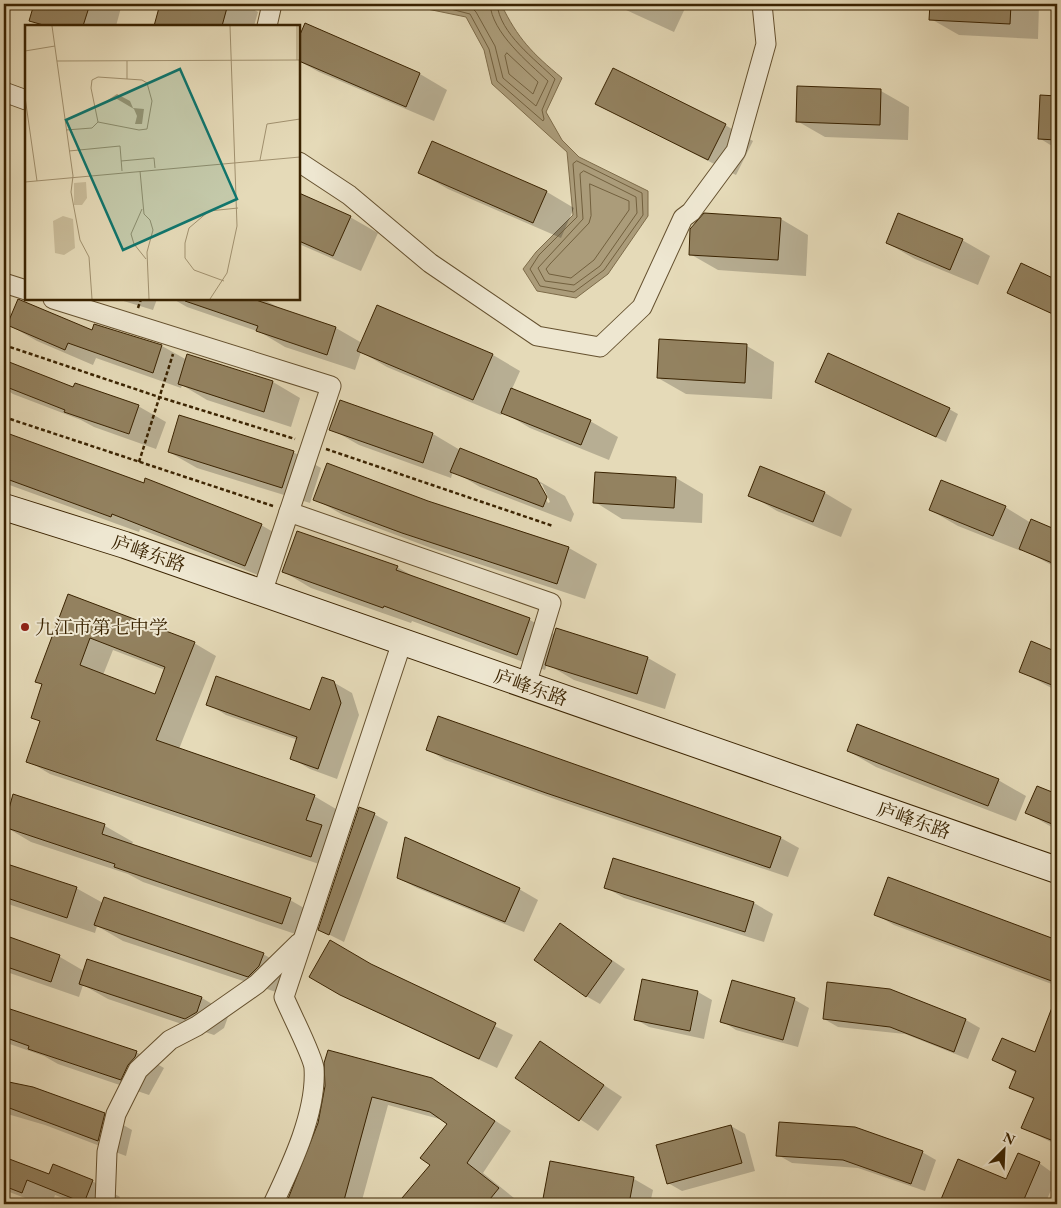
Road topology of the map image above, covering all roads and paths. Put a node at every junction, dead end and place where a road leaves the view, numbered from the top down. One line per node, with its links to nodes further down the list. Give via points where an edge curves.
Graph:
1 (272, 4): 3 (street)
2 (762, 4): 6 (street, via 766,44 736,151 691,212 683,218 642,307 600,347 537,336 430,263 349,194)
3 (267, 25)
4 (4, 92): 5 (street)
5 (25, 100)
6 (300, 163)
7 (4, 283): 8 (street)
8 (25, 290)
9 (56, 300): 10 (street)
10 (178, 338): 12 (path); 14 (street, via 331,386)
11 (4, 345): 12 (path)
12 (160, 397): 14 (path); 15 (path)
13 (4, 416): 15 (path)
14 (312, 444): 17 (street); 18 (path)
15 (139, 462): 17 (path)
16 (4, 507): 19 (main road, 庐峰东路)
17 (289, 512): 19 (street); 21 (street, via 551,603)
18 (553, 526)
19 (262, 593): 20 (main road, 庐峰东路)
20 (402, 642): 21 (main road, 庐峰东路); 23 (street)
21 (526, 685): 22 (main road, 庐峰东路)
22 (1057, 870)
23 (300, 942): 24 (street, via 257,984 197,1026 170,1040 138,1070 116,1114 108,1152); 25 (street, via 284,997 314,1067 309,1110 296,1153)
24 (106, 1204)
25 (273, 1204)

